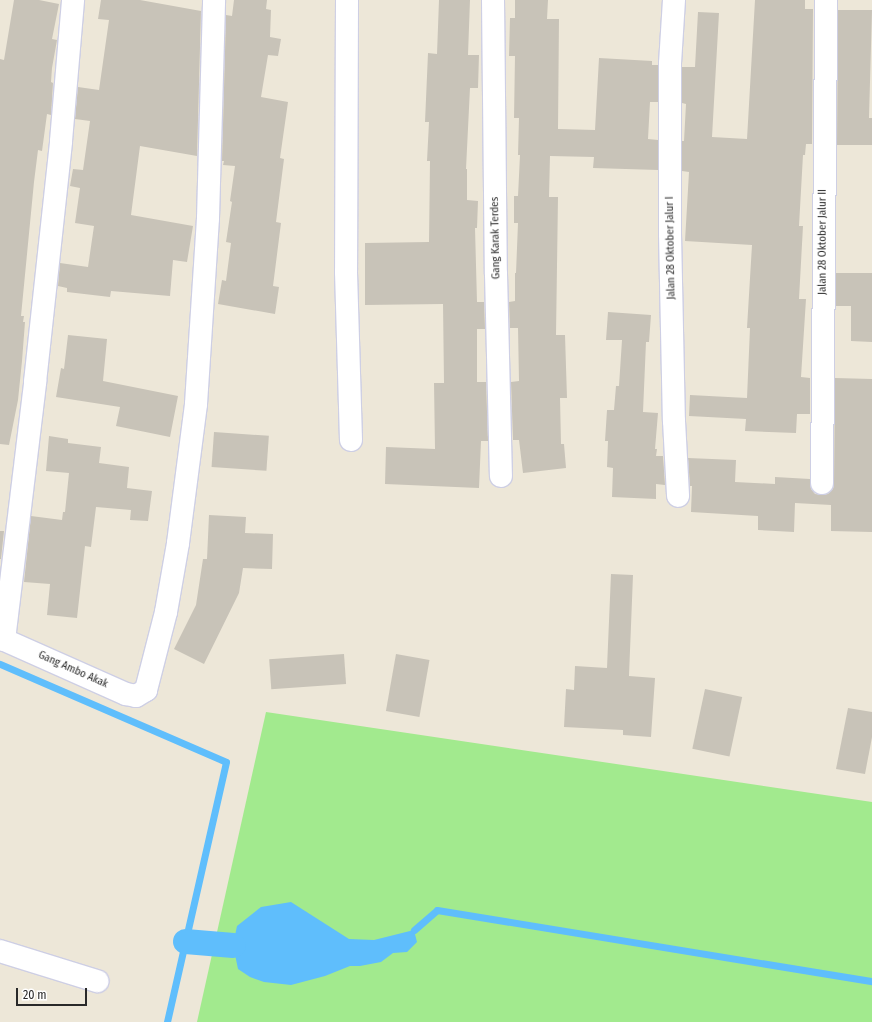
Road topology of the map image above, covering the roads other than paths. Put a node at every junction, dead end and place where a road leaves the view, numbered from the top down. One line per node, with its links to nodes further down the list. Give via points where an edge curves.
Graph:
1 (73, 0): 11 (street, via 37,367)
2 (214, 0): 11 (street, Gang Ambo Akak, via 208,218 196,404 166,612 146,690 136,696 126,694)
3 (347, 0): 7 (street, via 346,264)
4 (493, 0): 8 (street, Gang Karak Terdes)
5 (674, 0): 10 (street, Jalan 28 Oktober Jalur I, via 670,64 670,234)
6 (826, 0): 9 (street, Jalan 28 Oktober Jalur II)
7 (351, 440)
8 (501, 476)
9 (822, 483)
10 (678, 496)
11 (2, 639)
12 (0, 951): 13 (street)
13 (97, 981)

